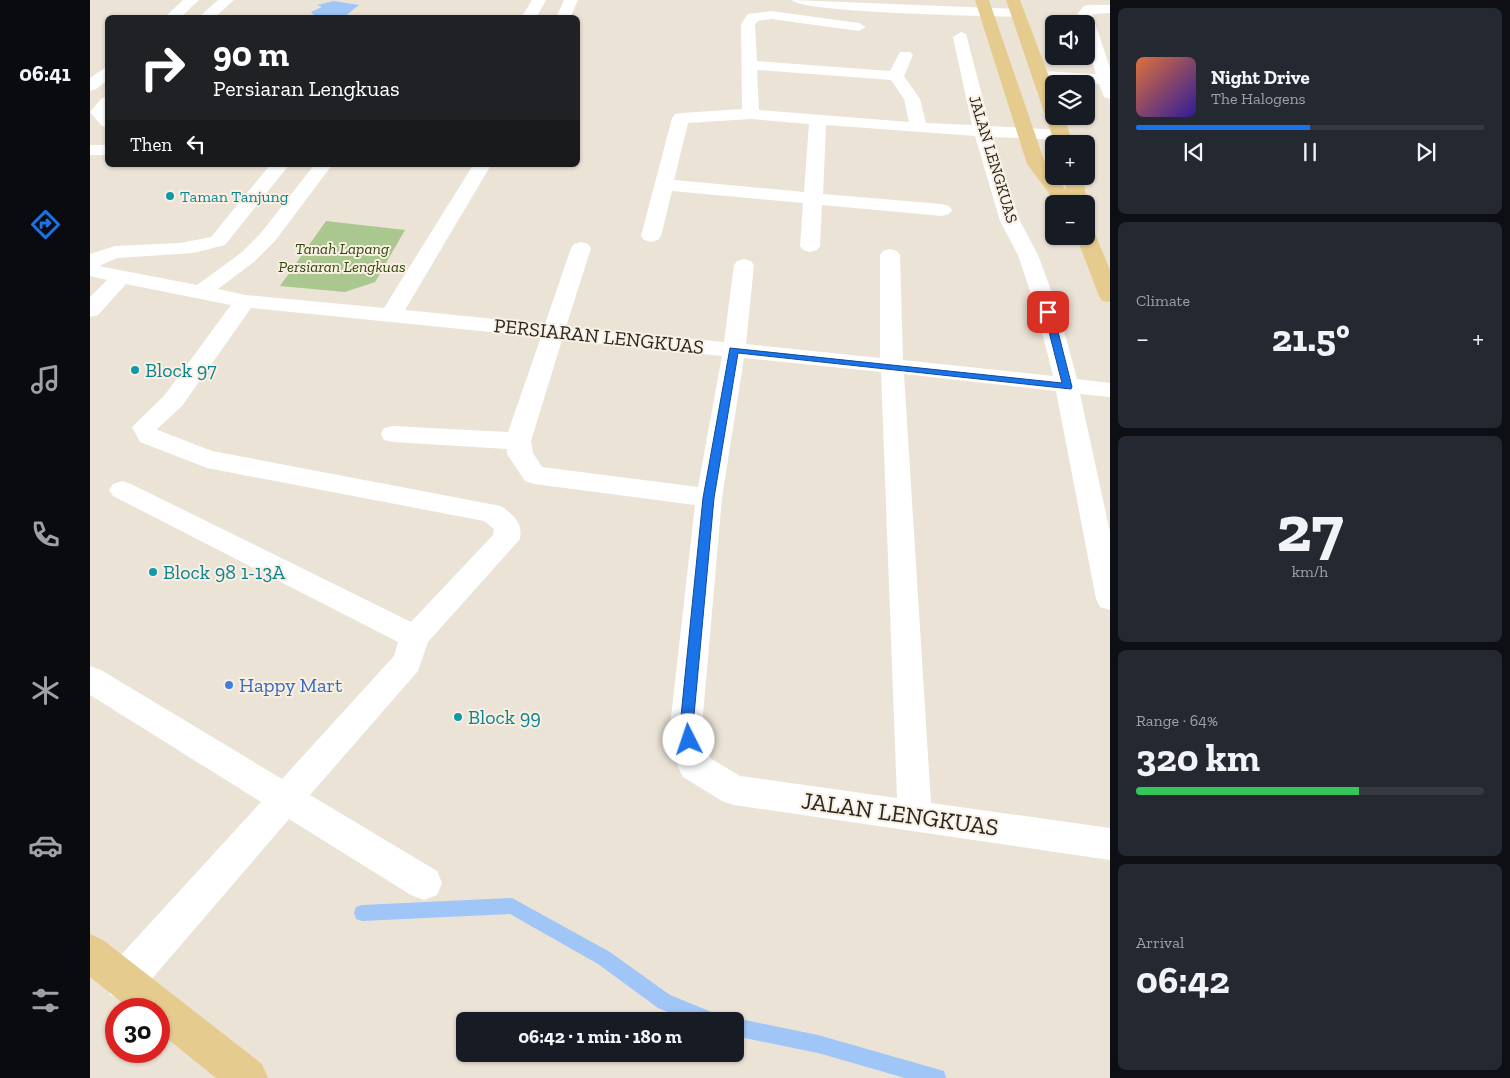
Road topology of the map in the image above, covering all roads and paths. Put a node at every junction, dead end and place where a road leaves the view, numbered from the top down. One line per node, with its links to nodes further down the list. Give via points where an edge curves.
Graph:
1 (192, 0): 10 (street)
2 (227, 0): 11 (street)
3 (539, 0): 12 (street)
4 (571, 0): 13 (street)
5 (800, 0): 6 (street, via 815,4)
6 (878, 3): 7 (street)
7 (985, 6): 8 (street); 15 (main road)
8 (1016, 7): 21 (main road)
9 (1110, 9): 22 (street, via 1089,9 1085,13)
10 (174, 15)
11 (209, 15)
12 (530, 15)
13 (564, 15)
14 (858, 27): 18 (street, via 771,15 753,17 748,24)
15 (995, 36): 21 (main road, via 1012,44 1020,66); 31 (main road)
16 (962, 37): 30 (street, JALAN LENGKUAS)
17 (905, 55): 20 (street)
18 (750, 65): 20 (street); 26 (street)
19 (105, 74): 23 (street)
20 (896, 76): 29 (street, via 912,99)
21 (1042, 76): 22 (street); 24 (main road); 31 (main road, via 1024,81 1034,112)
22 (1108, 84)
23 (90, 86)
24 (1045, 86)
25 (105, 105): 27 (street, via 98,111)
26 (751, 114): 28 (street); 38 (street, via 681,118)
27 (105, 119)
28 (818, 120): 29 (street); 40 (street)
29 (919, 128): 30 (street)
30 (982, 130): 31 (street); 59 (street, JALAN LENGKUAS, via 1010,221 1028,255 1048,312)
31 (1026, 132): 32 (street); 39 (main road, via 1036,164)
32 (1045, 136)
33 (90, 150): 34 (street)
34 (105, 150)
35 (278, 167): 47 (street, via 218,241 183,249 118,252)
36 (321, 167): 51 (street, via 268,237 248,257)
37 (481, 167): 55 (street)
38 (664, 185): 40 (street); 42 (street)
39 (1060, 195)
40 (813, 198): 41 (street); 44 (street)
41 (942, 210)
42 (651, 236)
43 (1090, 245): 52 (main road)
44 (810, 246)
45 (582, 248): 56 (street)
46 (890, 255): 58 (street)
47 (90, 262)
48 (744, 265): 57 (street)
49 (90, 270): 50 (street, PERSIARAN LENGKUAS)
50 (122, 276): 51 (street, PERSIARAN LENGKUAS); 54 (street)
51 (201, 292): 53 (street, PERSIARAN LENGKUAS)
52 (1110, 296)
53 (245, 301): 55 (street, PERSIARAN LENGKUAS); 66 (street, via 173,401 144,427 149,436 207,459 492,513 504,521 508,529 506,539)
54 (90, 310)
55 (392, 314): 56 (street, PERSIARAN LENGKUAS)
56 (554, 331): 57 (street, PERSIARAN LENGKUAS); 62 (street)
57 (734, 350): 58 (street, PERSIARAN LENGKUAS); 64 (street)
58 (892, 366): 59 (street, PERSIARAN LENGKUAS); 69 (street)
59 (1067, 387): 60 (street, PERSIARAN LENGKUAS); 65 (street, JALAN LENGKUAS)
60 (1110, 390)
61 (393, 434): 62 (street)
62 (518, 441): 64 (street, via 520,454 534,475)
63 (122, 490): 66 (street)
64 (709, 498): 69 (street, JALAN LENGKUAS, via 686,726 695,767 734,790)
65 (1110, 599)
66 (415, 636): 68 (street, via 407,662)
67 (90, 679): 68 (street)
68 (286, 800): 71 (street); 73 (street)
69 (915, 817): 70 (street, JALAN LENGKUAS)
70 (1110, 844)
71 (424, 883)
72 (90, 953): 73 (main road)
73 (124, 981): 74 (main road)
74 (248, 1078)

